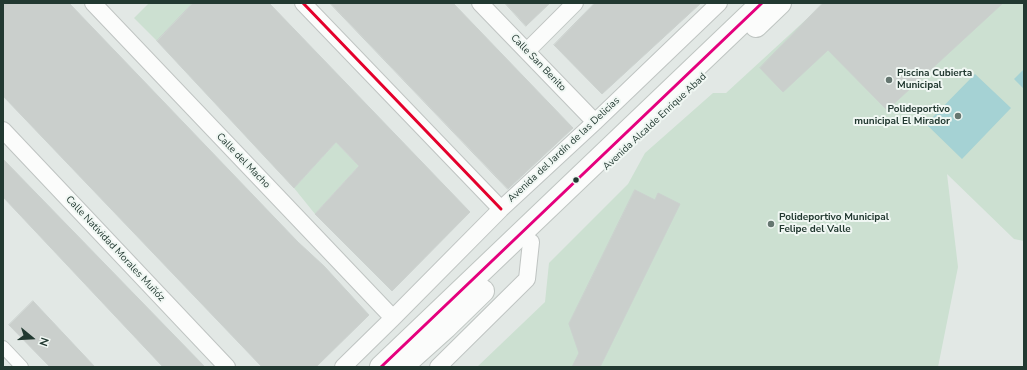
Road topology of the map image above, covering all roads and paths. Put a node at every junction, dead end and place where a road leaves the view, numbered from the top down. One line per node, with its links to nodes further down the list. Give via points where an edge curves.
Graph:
1 (93, 3): 13 (street, Calle del Macho)
2 (303, 3): 11 (street)
3 (480, 3): 8 (street, Calle San Benito)
4 (575, 3): 8 (street)
5 (719, 3): 9 (street, Avenida del Jardín de las Delicias)
6 (762, 3): 18 (main road, Avenida Alcalde Enrique Abad)
7 (780, 3): 12 (main road, Avenida Alcalde Enrique Abad)
8 (527, 51): 9 (street, Calle San Benito)
9 (596, 122): 11 (street, Avenida del Jardín de las Delicias)
10 (3, 130): 16 (street, Calle Natividad Morales Muñóz)
11 (502, 209): 13 (street, Avenida del Jardín de las Delicias)
12 (531, 242): 19 (main road, Avenida Alcalde Enrique Abad); 20 (street, via 527,279)
13 (393, 318): 17 (street, Avenida del Jardín de las Delicias)
14 (3, 348): 15 (street)
15 (22, 367)
16 (227, 367)
17 (343, 367)
18 (381, 367)
19 (402, 367)
20 (438, 367)

